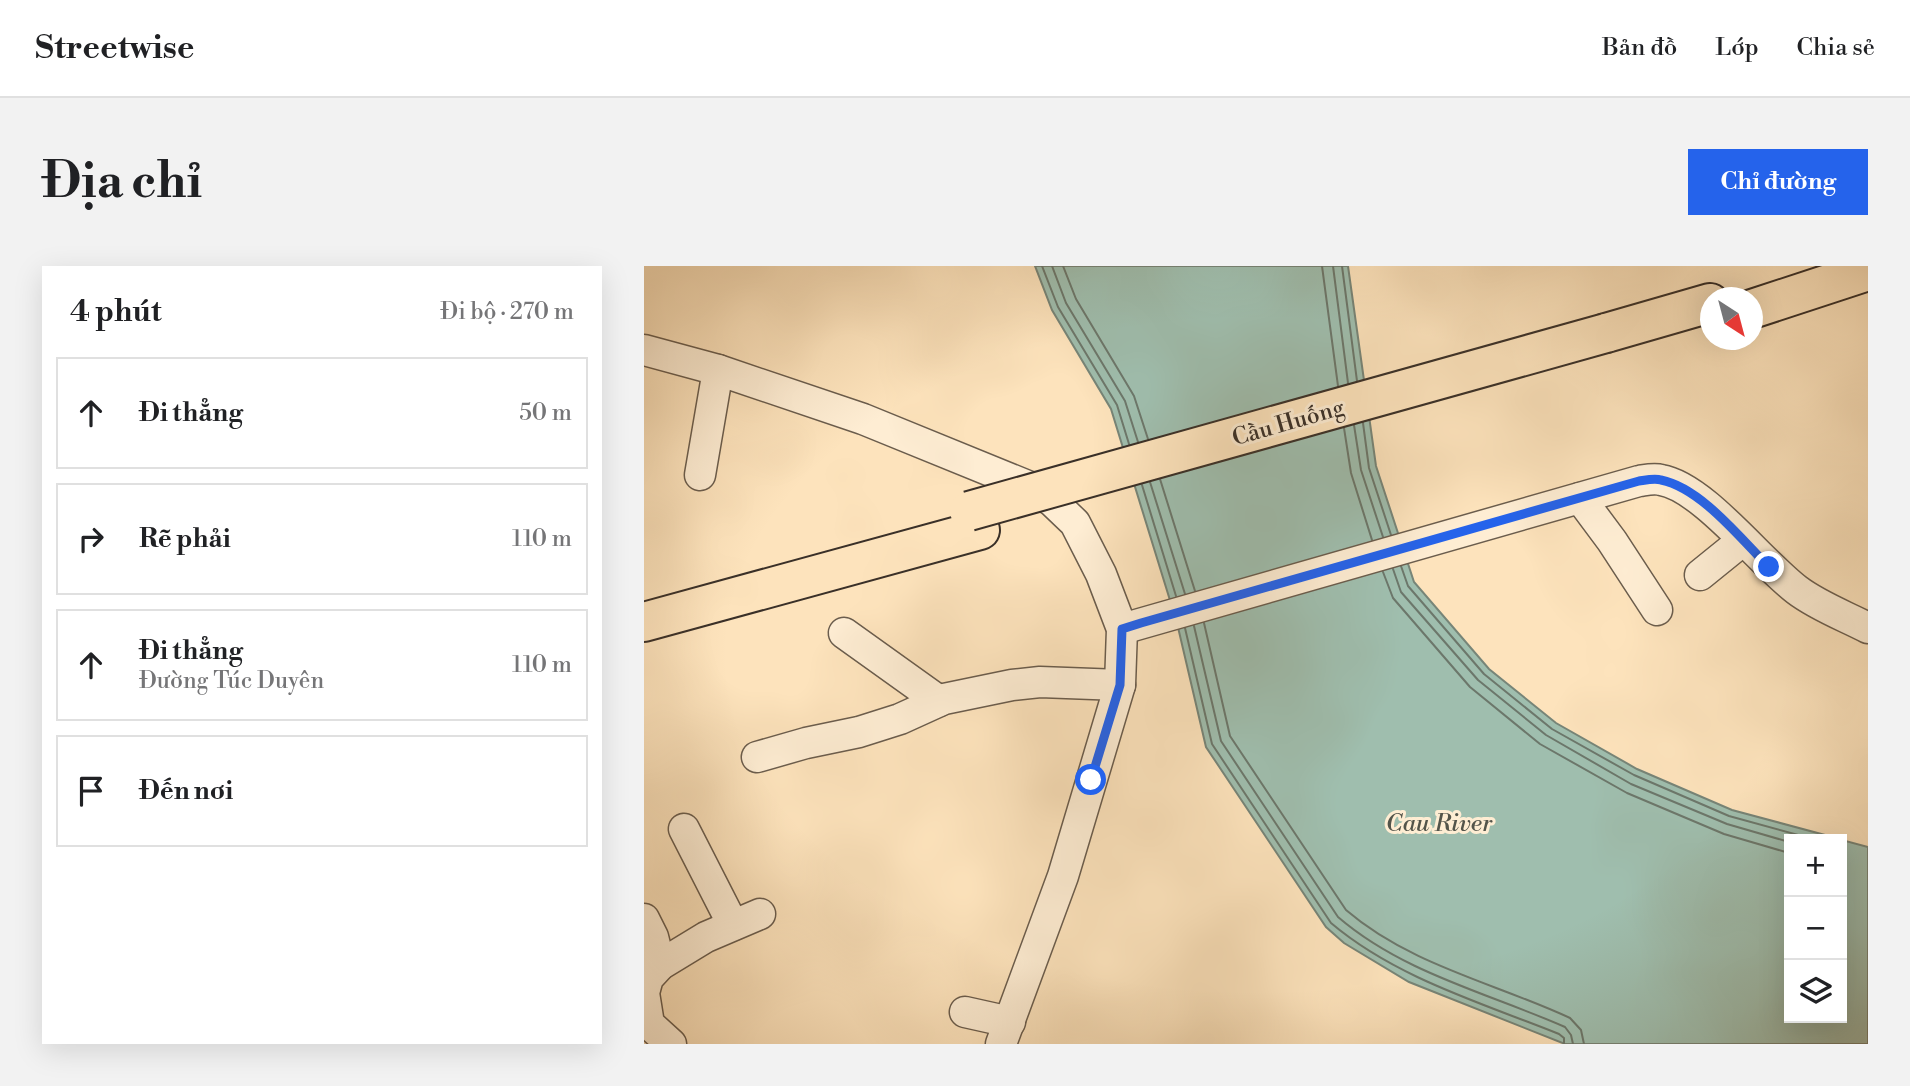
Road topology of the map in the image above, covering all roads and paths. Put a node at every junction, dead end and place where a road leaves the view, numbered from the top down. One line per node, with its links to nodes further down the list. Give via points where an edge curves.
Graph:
1 (1824, 266): 3 (highway)
2 (1868, 271): 4 (highway)
3 (1761, 287)
4 (1763, 305)
5 (1700, 307): 7 (highway)
6 (1700, 324): 7 (highway)
7 (1610, 342): 12 (highway, Cầu Huống, bridge)
8 (644, 350): 9 (street)
9 (718, 370): 10 (street); 18 (street, via 863,419 1030,487 1075,523)
10 (700, 475)
11 (1580, 498): 13 (street, via 1659,479 1690,493); 16 (street); 18 (street)
12 (974, 520): 15 (highway); 17 (highway)
13 (1742, 541): 14 (street); 19 (street, via 1800,592)
14 (1700, 575)
15 (644, 602)
16 (1657, 610)
17 (644, 622)
18 (1132, 626): 21 (street)
19 (1868, 628)
20 (844, 633): 22 (street)
21 (1120, 685): 22 (street, via 1040,682); 31 (street, via 1063,876)
22 (939, 701): 23 (street, via 859,732)
23 (757, 757)
24 (684, 829): 27 (street)
25 (760, 914): 27 (street)
26 (644, 919): 28 (street)
27 (733, 925): 28 (street)
28 (660, 965): 30 (street, via 648,978 644,993)
29 (965, 1012): 31 (street)
30 (647, 1025): 32 (street)
31 (1006, 1033)
32 (671, 1044)

